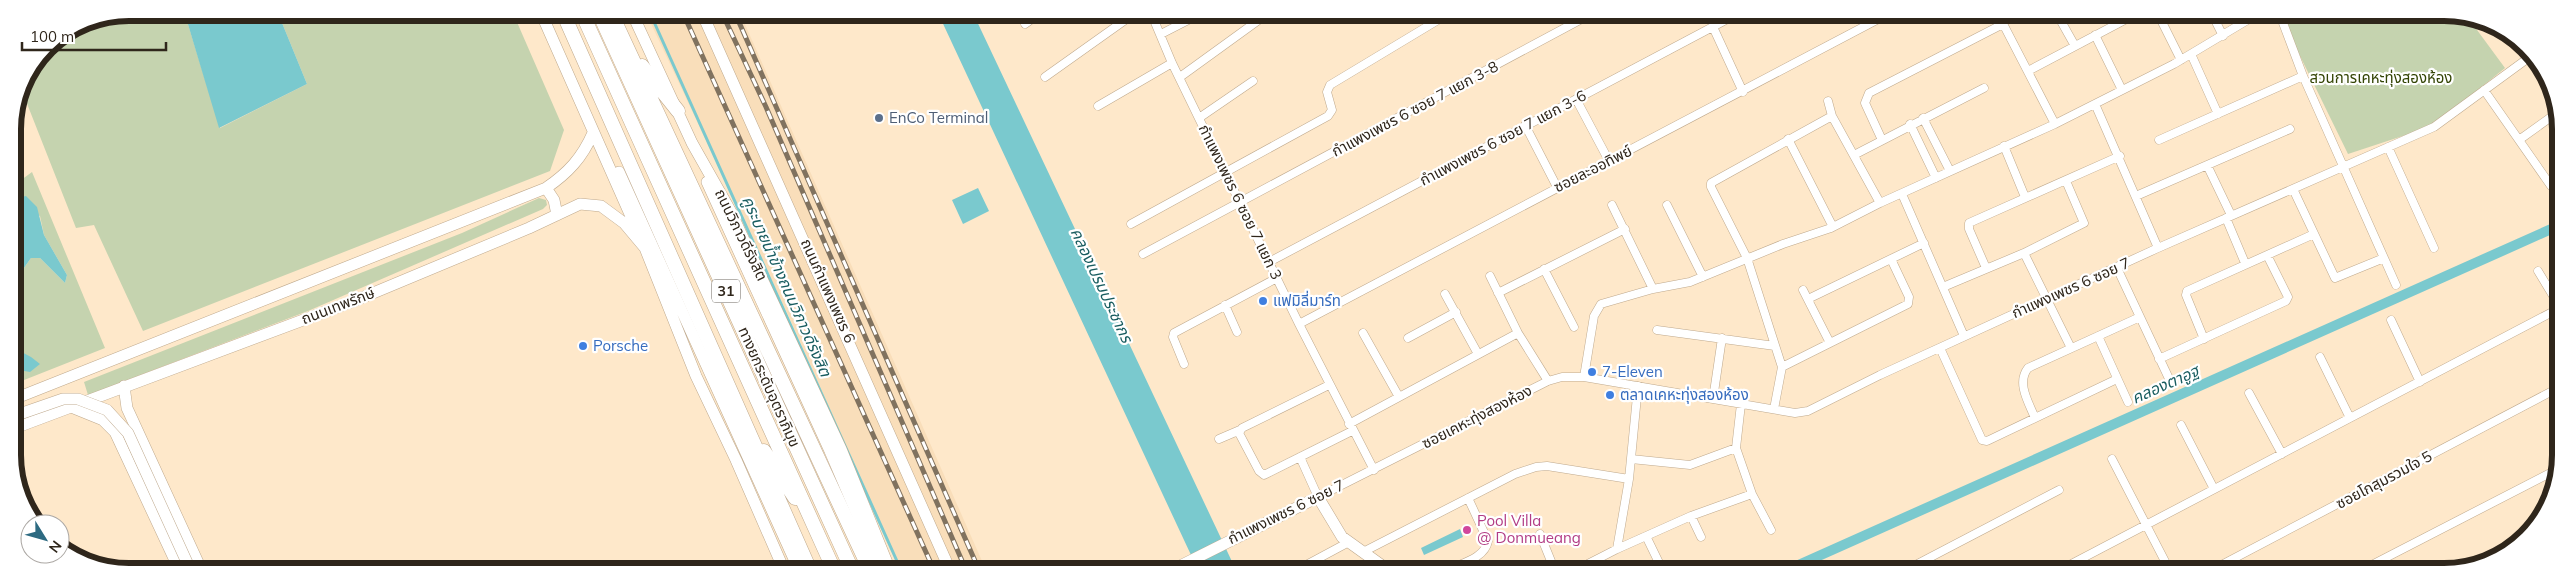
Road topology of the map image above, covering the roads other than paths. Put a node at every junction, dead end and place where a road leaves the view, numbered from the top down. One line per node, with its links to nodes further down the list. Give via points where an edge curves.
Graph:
1 (544, 21): 49 (main road)
2 (567, 21): 166 (highway)
3 (581, 21): 189 (highway, 31)
4 (586, 21): 207 (highway, ทางยกระดับอุตราภิมุข / 31)
5 (604, 21): 208 (highway, ทางยกระดับอุตราภิมุข / 31)
6 (615, 21): 32 (highway, ถนนวิภาวดีรังสิต / 31)
7 (636, 21): 51 (main road, ถนนวิภาวดีรังสิต / 31)
8 (706, 21): 212 (main road, ถนนกำแพงเพชร 6)
9 (1030, 21): 25 (street)
10 (1125, 21): 39 (street)
11 (1154, 21): 28 (street, กำแพงเพชร 6 ซอย 7 แยก 3)
12 (1186, 21): 28 (street)
13 (1257, 21): 40 (street)
14 (1436, 21): 74 (street, via 1330,85 1327,92 1332,110 1328,116)
15 (1578, 21): 86 (street, กำแพงเพชร 6 ซอย 7 แยก 3-8)
16 (1724, 21): 27 (street, กำแพงเพชร 6 ซอย 7 แยก 3-6)
17 (1875, 21): 45 (street, ซอยละออทิพย์)
18 (2002, 21): 26 (street)
19 (2061, 21): 31 (street)
20 (2122, 21): 29 (street)
21 (2162, 21): 34 (street)
22 (2216, 21): 30 (street)
23 (2246, 21): 30 (street)
24 (2283, 21): 38 (street)
25 (1026, 24)
26 (2003, 24): 37 (street); 63 (street, via 1869,93 1865,103)
27 (1713, 27): 45 (street); 46 (street, กำแพงเพชร 6 ซอย 7 แยก 3-6)
28 (1161, 34): 36 (street, กำแพงเพชร 6 ซอย 7 แยก 3)
29 (2095, 35): 31 (street); 43 (street)
30 (2223, 36): 33 (street)
31 (2075, 46): 37 (street)
32 (627, 47): 51 (highway); 209 (highway, ถนนวิภาวดีรังสิต / 31)
33 (2191, 54): 34 (street); 52 (street)
34 (2181, 60): 43 (street)
35 (2526, 60): 44 (street, กำแพงเพชร 6 ซอย 7)
36 (1172, 63): 40 (street, กำแพงเพชร 6 ซอย 7 แยก 3); 50 (street)
37 (2028, 71): 58 (street)
38 (2303, 76): 52 (street); 73 (street)
39 (1045, 77)
40 (1180, 77): 55 (street, กำแพงเพชร 6 ซอย 7 แยก 3)
41 (1253, 80): 55 (street)
42 (1984, 88): 56 (street)
43 (2122, 90): 48 (street)
44 (2484, 90): 65 (street); 68 (street, กำแพงเพชร 6 ซอย 7, via 2434,127)
45 (1743, 92): 71 (street, ซอยละออทิพย์)
46 (1576, 99): 59 (street, กำแพงเพชร 6 ซอย 7 แยก 3-6); 71 (street)
47 (1828, 101): 53 (street)
48 (2095, 104): 58 (street); 70 (street)
49 (581, 106): 61 (main road); 204 (main road, via 614,160)
50 (1098, 106)
51 (678, 111): 66 (main road, ถนนวิภาวดีรังสิต / 31)
52 (2218, 114): 64 (street)
53 (1832, 116): 62 (street); 69 (street)
54 (2551, 117): 65 (street)
55 (1199, 118): 74 (street, กำแพงเพชร 6 ซอย 7 แยก 3)
56 (1923, 118): 57 (street); 75 (street)
57 (1910, 124): 63 (street); 76 (street)
58 (2055, 124): 67 (street)
59 (1525, 126): 79 (street); 105 (street, กำแพงเพชร 6 ซอย 7 แยก 3-6)
60 (2290, 128): 72 (street)
61 (593, 133): 80 (main road, via 585,153); 96 (main road)
62 (1788, 139): 92 (street); 102 (street, via 1711,183)
63 (1882, 140): 69 (street)
64 (2159, 140)
65 (2519, 140): 78 (street)
66 (692, 143): 210 (main road); 211 (main road, ถนนวิภาวดีรังสิต / 31, via 736,220 841,449)
67 (2004, 146): 75 (street); 84 (street)
68 (2388, 147): 73 (street, กำแพงเพชร 6 ซอย 7); 98 (street)
69 (1854, 156): 85 (street)
70 (2120, 156): 77 (street); 83 (street)
71 (1609, 161): 79 (street, ซอยละออทิพย์)
72 (2207, 165): 83 (street); 90 (street)
73 (2345, 166): 81 (street, กำแพงเพชร 6 ซอย 7); 103 (street)
74 (1225, 172): 86 (street, กำแพงเพชร 6 ซอย 7 แยก 3); 91 (street)
75 (1950, 172): 76 (street)
76 (1936, 178): 82 (street)
77 (2066, 181): 84 (street); 99 (street, via 2084,223)
78 (2552, 186)
79 (1557, 187): 128 (street, ซอยละออทิพย์)
80 (546, 188): 89 (main road, via 554,200); 158 (main road)
81 (2293, 189): 90 (street, กำแพงเพชร 6 ซอย 7); 94 (street)
82 (1902, 194): 85 (street); 95 (street)
83 (2136, 196): 97 (street)
84 (2025, 197): 107 (street, via 1969,223)
85 (1880, 203): 92 (street)
86 (1240, 204): 100 (street, กำแพงเพชร 6 ซอย 7 แยก 3-8); 105 (street, กำแพงเพชร 6 ซอย 7 แยก 3)
87 (1612, 205): 93 (street)
88 (1667, 205): 112 (street)
89 (557, 215): 96 (main road, ถนนเทพรักษ์, via 580,204 601,206 624,223); 154 (main road, ถนนเทพรักษ์, via 354,301)
90 (2228, 216): 97 (street, กำแพงเพชร 6 ซอย 7); 106 (street)
91 (1131, 224)
92 (1834, 227): 102 (street)
93 (1625, 229): 109 (street); 116 (street)
94 (2314, 234): 101 (street); 103 (street, via 2335,278)
95 (1924, 243): 104 (street); 115 (street)
96 (645, 248): 203 (main road, via 696,376)
97 (2158, 248): 108 (street, กำแพงเพชร 6 ซอย 7)
98 (2434, 248)
99 (2024, 253): 107 (street); 122 (street)
100 (1143, 254)
101 (2267, 254): 106 (street); 138 (street, via 2288,300)
102 (1747, 258): 112 (street); 140 (street)
103 (2384, 258): 114 (street)
104 (1891, 259): 121 (street); 139 (street, via 1909,297 1908,304)
105 (1269, 262): 113 (street, กำแพงเพชร 6 ซอย 7 แยก 3)
106 (2245, 263): 138 (street, via 2187,291)
107 (1986, 268): 115 (street)
108 (2118, 268): 122 (street, กำแพงเพชร 6 ซอย 7); 126 (street)
109 (1544, 269): 118 (street); 129 (street)
110 (2538, 271): 120 (street)
111 (1490, 276): 118 (street)
112 (1703, 276): 116 (street, via 1690,282)
113 (1277, 278): 123 (street); 128 (street, กำแพงเพชร 6 ซอย 7 แยก 3)
114 (2396, 285)
115 (1943, 287): 134 (street)
116 (1653, 289): 148 (street, via 1610,300 1597,308)
117 (1803, 290): 121 (street)
118 (1498, 293): 133 (street)
119 (1446, 294): 124 (street)
120 (2552, 294)
121 (1808, 299): 139 (street)
122 (2047, 300): 134 (street, กำแพงเพชร 6 ซอย 7); 142 (street)
123 (1225, 305): 131 (street); 146 (street, via 1174,333)
124 (1456, 312): 136 (street); 143 (street)
125 (2552, 312): 151 (street)
126 (2140, 316): 135 (street); 145 (street)
127 (2391, 320): 151 (street)
128 (1299, 324): 152 (street, กำแพงเพชร 6 ซอย 7 แยก 3)
129 (1574, 328)
130 (1657, 330): 137 (street)
131 (1237, 332)
132 (1363, 333): 159 (street)
133 (1518, 333): 143 (street); 150 (street)
134 (1964, 336): 141 (street, กำแพงเพชร 6 ซอย 7)
135 (2098, 336): 142 (street); 149 (street)
136 (1408, 338)
137 (1722, 338): 140 (street); 160 (street)
138 (2204, 339): 145 (street)
139 (1830, 343): 147 (street)
140 (1775, 346): 147 (street)
141 (1940, 348): 164 (street, กำแพงเพชร 6 ซอย 7, via 1808,411 1795,413); 167 (street, via 1982,440 1988,441)
142 (2071, 348): 167 (street, via 2028,368 2023,374 2022,383)
143 (1478, 354): 159 (street)
144 (2320, 357): 168 (street)
145 (2159, 359): 153 (street)
146 (1184, 364)
147 (1782, 367): 164 (street)
148 (1584, 377): 150 (street, ซอยเคหะทุ่งสองห้อง); 155 (street, กำแพงเพชร 6 ซอย 7)
149 (2118, 380): 161 (street); 167 (street)
150 (1548, 381): 181 (street, ซอยเคหะทุ่งสองห้อง)
151 (2420, 382): 168 (street)
152 (1329, 385): 172 (street, กำแพงเพชร 6 ซอย 7 แยก 3); 173 (street)
153 (2172, 385)
154 (124, 386): 163 (main road, ถนนเทพรักษ์); 169 (main road, via 124,399)
155 (1638, 386): 160 (street, กำแพงเพชร 6 ซอย 7); 180 (street)
156 (2552, 391): 224 (street, ซอยโกสุมรวมใจ 5)
157 (2249, 393): 177 (street)
158 (21, 396)
159 (1399, 397): 172 (street)
160 (1713, 399): 162 (street, กำแพงเพชร 6 ซอย 7)
161 (2128, 402)
162 (1741, 404): 164 (street, กำแพงเพชร 6 ซอย 7); 176 (street)
163 (70, 407): 170 (main road, ถนนเทพรักษ์); 174 (main road, via 102,420)
164 (1774, 409)
165 (21, 414): 201 (main road, bridge, via 63,399 78,399 107,410 128,432)
166 (743, 418): 189 (highway); 205 (highway)
167 (2035, 418)
168 (2350, 418): 177 (street)
169 (133, 420): 174 (main road, via 123,416 119,418); 202 (main road)
170 (21, 425)
171 (2181, 426): 184 (street)
172 (1351, 427): 178 (street); 181 (street, กำแพงเพชร 6 ซอย 7 แยก 3)
173 (1240, 430): 175 (street); 178 (street, via 1259,471 1264,475)
174 (115, 432): 200 (main road)
175 (1219, 439)
176 (1736, 448): 180 (street, via 1690,465); 186 (street)
177 (2282, 454): 184 (street)
178 (1300, 457): 187 (street)
179 (2112, 459): 191 (street)
180 (1631, 460): 183 (street)
181 (1374, 470): 187 (street, กำแพงเพชร 6 ซอย 7)
182 (2550, 473): 225 (street)
183 (1629, 479): 188 (street, via 1536,467); 197 (street)
184 (2214, 489): 191 (street)
185 (2060, 490): 221 (street)
186 (1752, 494): 190 (street); 192 (street)
187 (1318, 496): 196 (main road, via 1339,532); 213 (main road, กำแพงเพชร 6 ซอย 7)
188 (1468, 498): 198 (street); 216 (street, via 1488,541 1482,554)
189 (799, 505): 206 (highway, 31)
190 (1691, 516): 194 (street); 195 (street)
191 (2146, 525): 222 (street); 223 (street)
192 (1771, 530)
193 (1540, 534): 217 (street)
194 (1646, 536): 197 (street); 220 (street)
195 (1701, 537)
196 (1349, 542): 198 (main road); 214 (street)
197 (1617, 550): 199 (street)
198 (1362, 552): 215 (main road)
199 (1598, 559): 218 (street); 219 (street)
200 (176, 563)
201 (187, 563)
202 (198, 563)
203 (781, 563)
204 (796, 563)
205 (807, 563)
206 (825, 563)
207 (831, 563)
208 (849, 563)
209 (867, 563)
210 (878, 563)
211 (887, 563)
212 (947, 563)
213 (1185, 563)
214 (1310, 563)
215 (1378, 563)
216 (1463, 563)
217 (1551, 563)
218 (1589, 563)
219 (1600, 563)
220 (1659, 563)
221 (1919, 563)
222 (2073, 563)
223 (2166, 563)
224 (2225, 563)
225 (2376, 563)

